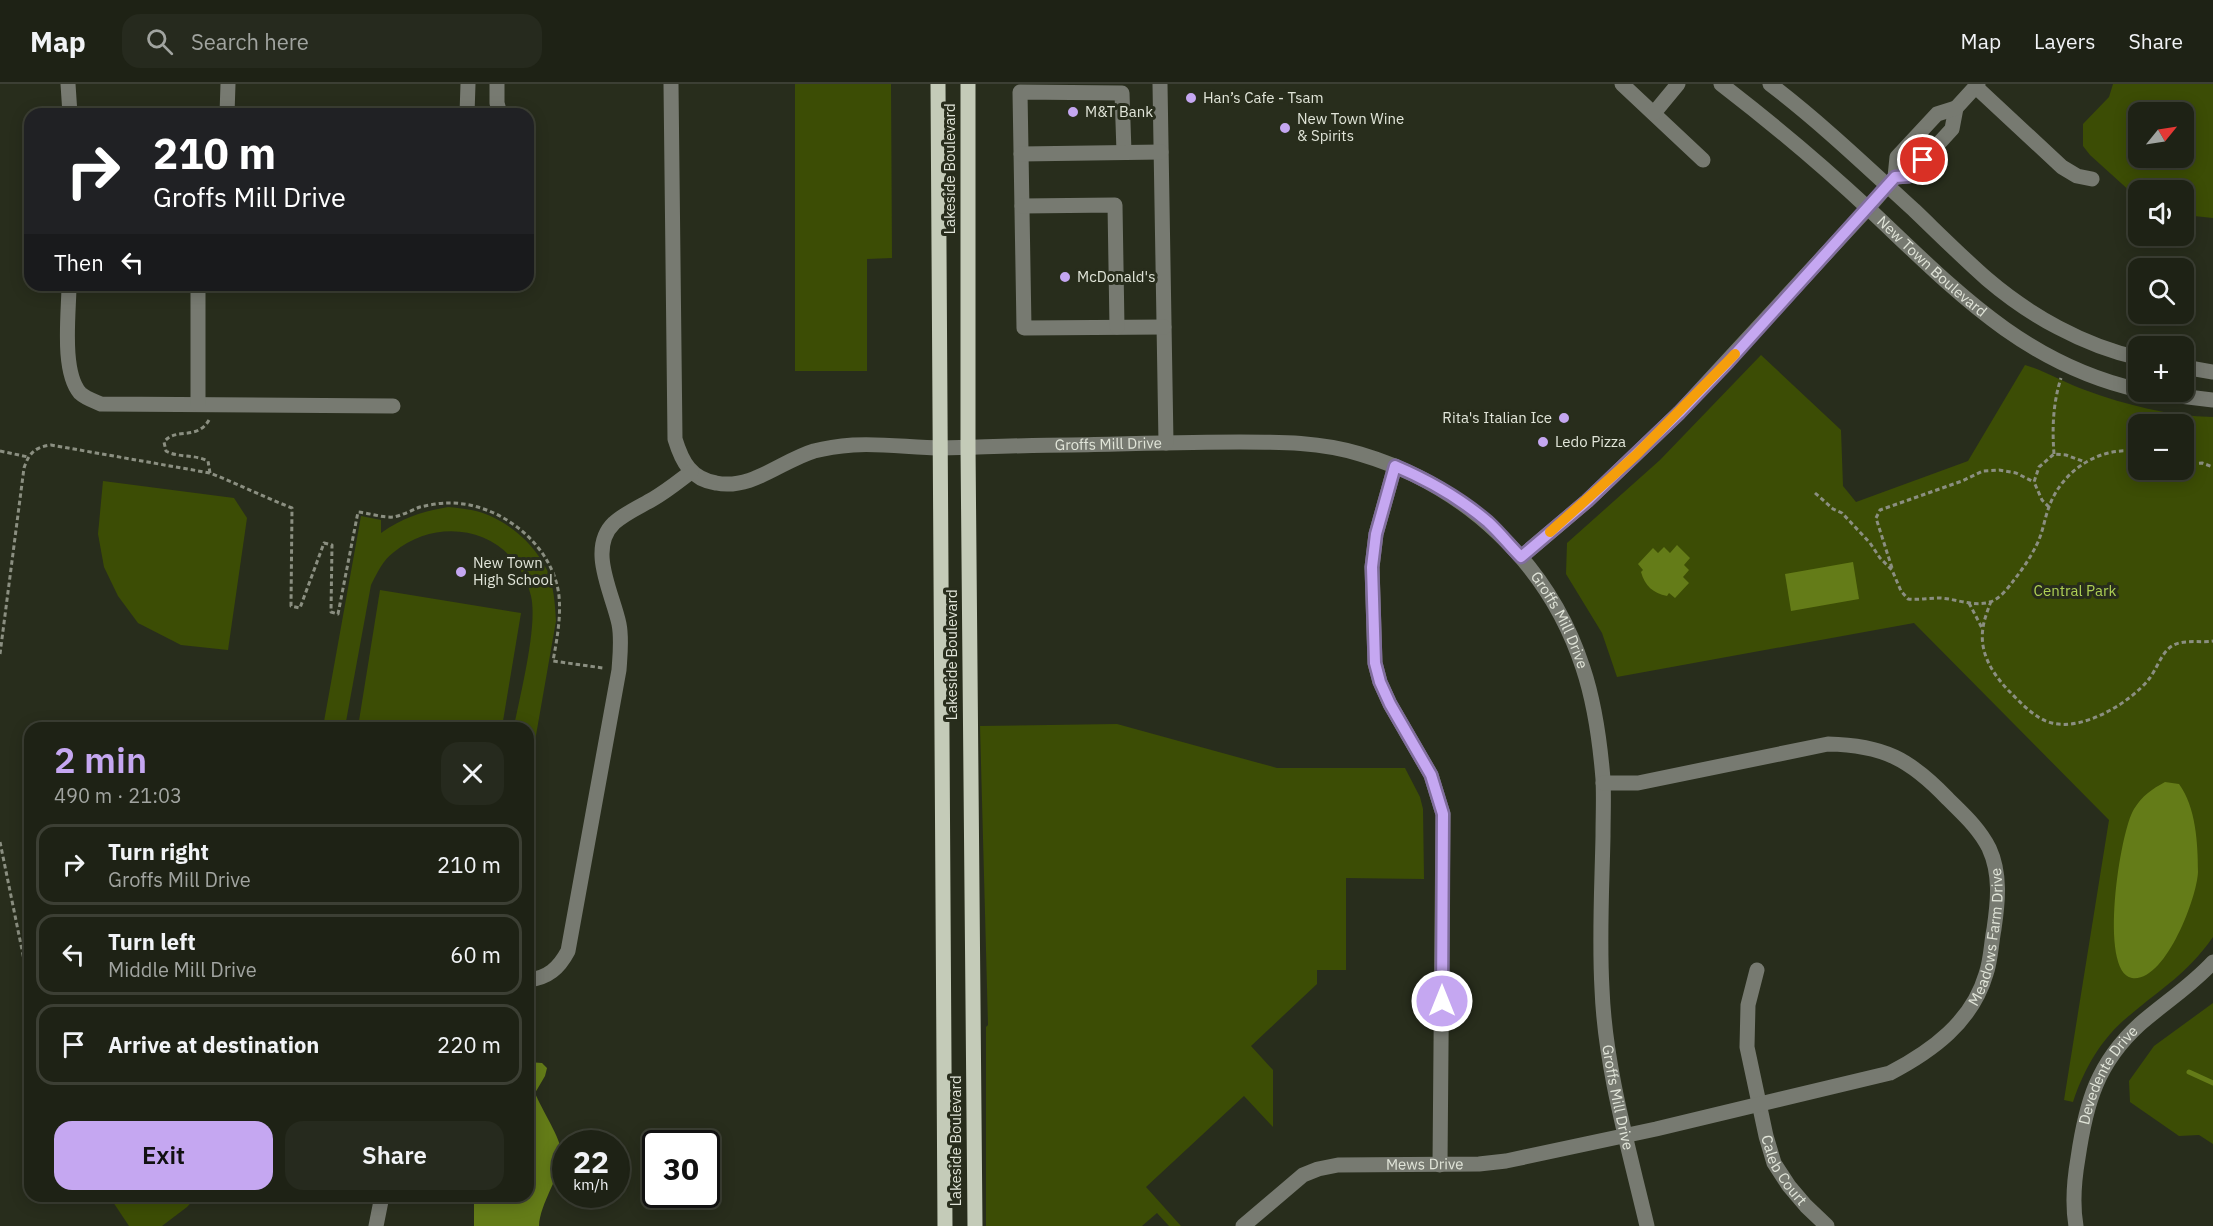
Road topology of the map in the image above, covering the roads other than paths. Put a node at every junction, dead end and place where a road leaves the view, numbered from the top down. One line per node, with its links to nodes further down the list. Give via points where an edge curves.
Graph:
1 (68, 84): 14 (street)
2 (228, 84): 15 (street)
3 (468, 84): 16 (street)
4 (497, 84): 17 (street)
5 (671, 84): 44 (street, via 675,440 681,460)
6 (938, 84): 42 (main road, Lakeside Boulevard)
7 (968, 84): 41 (main road, Lakeside Boulevard)
8 (1160, 84): 21 (street)
9 (1622, 84): 19 (street)
10 (1678, 84): 19 (street)
11 (1721, 84): 27 (street, New Town Boulevard)
12 (1770, 84): 25 (street, New Town Boulevard)
13 (1977, 85): 18 (street); 24 (street, via 2062,167)
14 (70, 108)
15 (227, 108)
16 (467, 108)
17 (498, 108)
18 (1956, 108): 25 (street, via 1937,114 1897,157); 25 (street, via 1952,129 1909,176)
19 (1654, 112): 23 (street)
20 (1124, 152): 21 (street); 22 (street); 22 (street, via 1122,93 1020,92)
21 (1161, 152): 31 (street)
22 (1021, 154): 26 (street)
23 (1703, 160)
24 (2092, 179)
25 (1891, 181): 27 (street); 32 (street, New Town Boulevard, via 1987,279 2021,304 2086,340)
26 (1022, 206): 30 (street, via 1115,205); 30 (street, via 1024,328)
27 (1868, 208): 35 (street, New Town Boulevard, via 2002,329 2037,351); 45 (street, via 1679,413 1587,501)
28 (69, 291): 38 (street, via 69,366 80,393 100,404)
29 (198, 291): 38 (street)
30 (1117, 327): 31 (street)
31 (1164, 327): 40 (street)
32 (2128, 356)
33 (2194, 369): 34 (street)
34 (2213, 372)
35 (2128, 388)
36 (2194, 398): 37 (street)
37 (2213, 400)
38 (198, 405): 39 (street)
39 (393, 406)
40 (1166, 443): 41 (street, Groffs Mill Drive); 43 (street, Groffs Mill Drive, via 1293,442 1340,449)
41 (968, 447): 42 (street, Groffs Mill Drive); 56 (main road, Lakeside Boulevard)
42 (940, 448): 44 (street, Groffs Mill Drive, via 853,445 820,450 733,484 716,484); 55 (main road, Lakeside Boulevard)
43 (1395, 466): 45 (street, Groffs Mill Drive, via 1456,498 1489,523); 52 (street, via 1376,534 1372,567 1375,663 1390,704 1431,775 1443,814)
44 (691, 472): 49 (street, via 607,531 602,554 619,625 619,670 568,951 551,972)
45 (1521, 557): 46 (street, Groffs Mill Drive, via 1548,594 1583,668 1594,710)
46 (1603, 783): 50 (street, Meadows Farm Drive, via 1638,783 1828,744 1854,744 1881,750 1906,762 1933,783 1977,828 1989,849 1997,874 1998,902 1986,974 1959,1023 1940,1042 1890,1073); 51 (street, Groffs Mill Drive, via 1602,990 1608,1046)
47 (2213, 962): 60 (street, Devedente Drive, via 2197,980 2140,1025 2102,1072 2083,1122 2074,1184)
48 (1757, 970): 50 (street, Caleb Court, via 1746,1024)
49 (534, 980)
50 (1760, 1105): 51 (street, Meadows Farm Drive); 59 (street, Caleb Court, via 1774,1163 1794,1193)
51 (1626, 1135): 52 (street, Mews Drive, via 1506,1161); 58 (street, Groffs Mill Drive)
52 (1440, 1165): 57 (street, Mews Drive, via 1338,1165 1318,1169 1302,1175)
53 (381, 1202): 54 (street)
54 (376, 1226)
55 (945, 1226)
56 (975, 1226)
57 (1243, 1226)
58 (1647, 1226)
59 (1827, 1226)
60 (2076, 1226)

